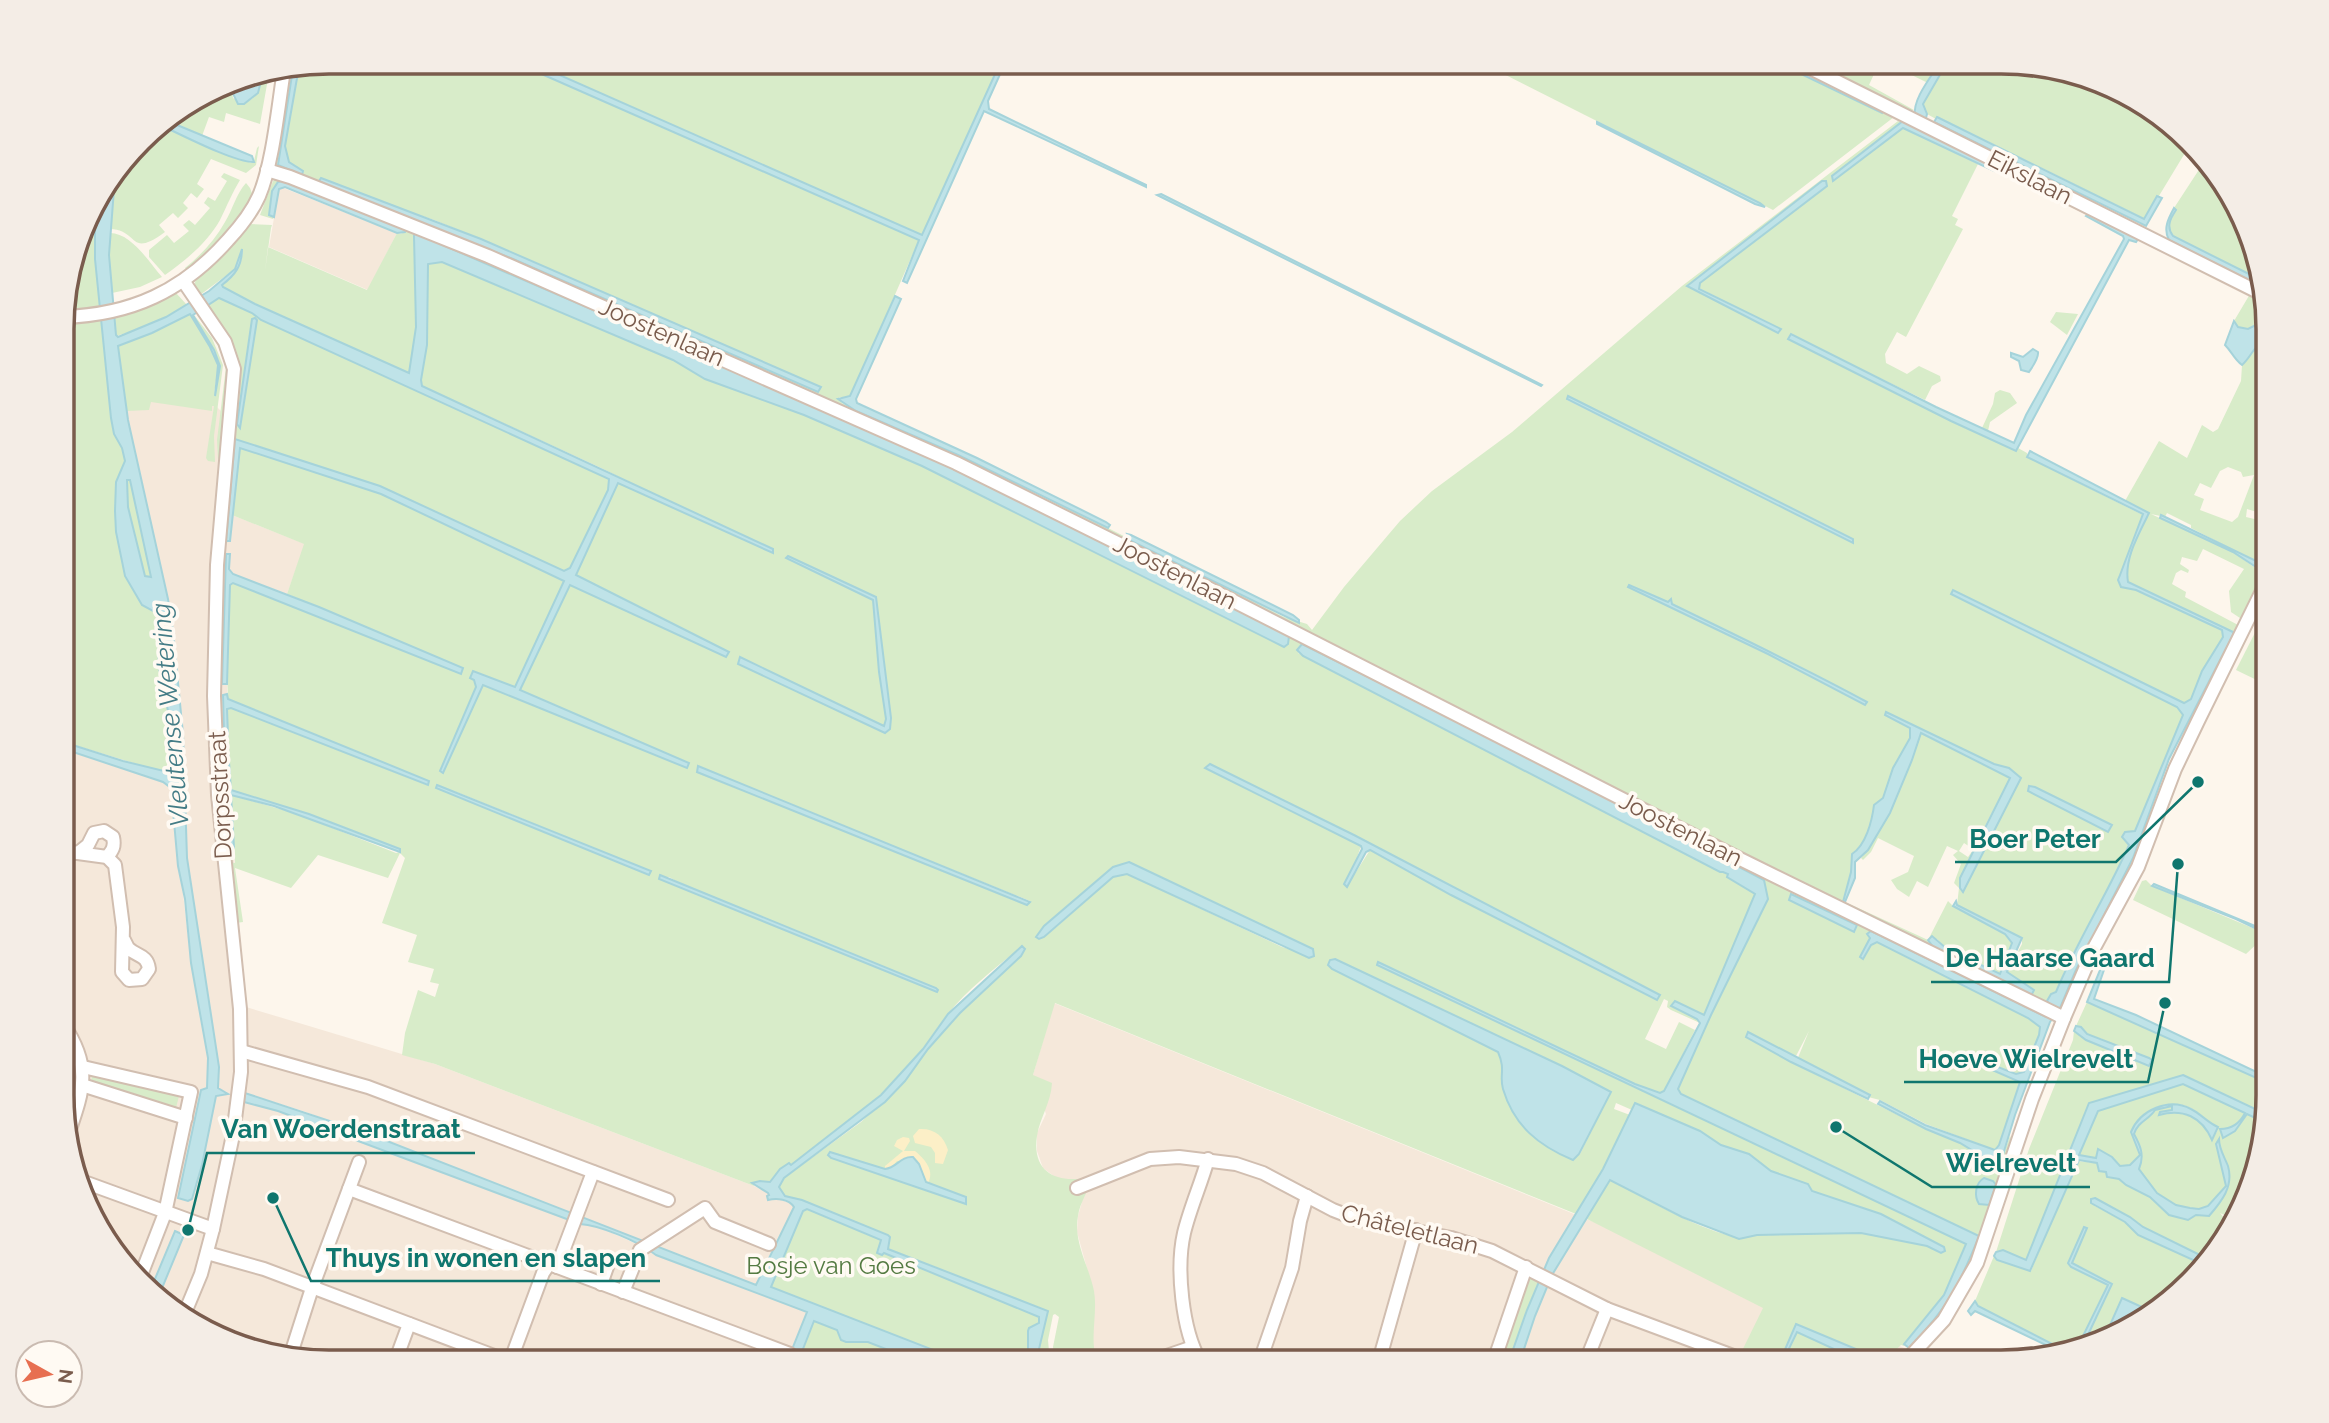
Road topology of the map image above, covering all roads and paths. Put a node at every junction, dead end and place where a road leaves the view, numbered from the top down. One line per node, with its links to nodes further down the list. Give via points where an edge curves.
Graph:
1 (1822, 74): 5 (street, Eikslaan)
2 (283, 78): 3 (street)
3 (267, 170): 4 (street, via 259,197 235,233); 12 (street, Joostenlaan, via 488,256 956,463)
4 (184, 282): 6 (street, via 122,309); 14 (street, Dorpsstraat, via 225,342 234,369 217,565 215,696 218,805)
5 (2252, 289)
6 (74, 316)
7 (2256, 603): 12 (street, via 2175,769 2138,867)
8 (74, 852): 9 (street)
9 (78, 853): 10 (street); 10 (street, via 94,833 104,831 114,843)
10 (107, 857): 11 (street, via 117,871)
11 (124, 940)
12 (2056, 1014): 54 (street, via 1977,1263 1944,1320)
13 (74, 1042): 15 (street)
14 (241, 1051): 21 (street, via 368,1087); 28 (street, Dorpsstraat, via 233,1135)
15 (83, 1067): 16 (street); 18 (street, via 191,1093)
16 (82, 1085): 17 (street); 18 (street)
17 (74, 1113)
18 (186, 1118): 27 (street)
19 (1208, 1159): 23 (street, Châteletlaan, via 1150,1159); 25 (street, Châteletlaan, via 1263,1172); 43 (street, via 1181,1248 1182,1296)
20 (359, 1162): 24 (street)
21 (593, 1172): 26 (street); 32 (street, via 574,1226)
22 (90, 1184): 27 (street)
23 (1077, 1188)
24 (349, 1189): 32 (street); 37 (street)
25 (1307, 1196): 29 (street, Châteletlaan, via 1356,1219); 49 (street, via 1282,1305)
26 (668, 1200)
27 (165, 1213): 28 (street); 34 (street)
28 (213, 1230): 31 (street, Dorpsstraat)
29 (1416, 1230): 35 (street, Châteletlaan, via 1472,1243); 50 (street)
30 (769, 1244): 38 (street, via 715,1222 705,1208 640,1250)
31 (207, 1253): 37 (street); 39 (street, Dorpsstraat)
32 (553, 1266): 36 (street); 46 (street, via 543,1273)
33 (607, 1267): 36 (street)
34 (143, 1270)
35 (1532, 1270): 40 (street, Châteletlaan); 51 (street)
36 (601, 1284): 38 (street)
37 (312, 1288): 41 (street); 42 (street)
38 (623, 1292): 47 (street)
39 (187, 1306)
40 (1607, 1309): 52 (street); 53 (street, Châteletlaan)
41 (409, 1324): 44 (street); 45 (street)
42 (293, 1347)
43 (1193, 1348): 48 (street)
44 (399, 1350)
45 (478, 1350)
46 (514, 1350)
47 (779, 1350)
48 (1187, 1350)
49 (1265, 1350)
50 (1382, 1350)
51 (1499, 1350)
52 (1590, 1350)
53 (1717, 1350)
54 (1916, 1350)

